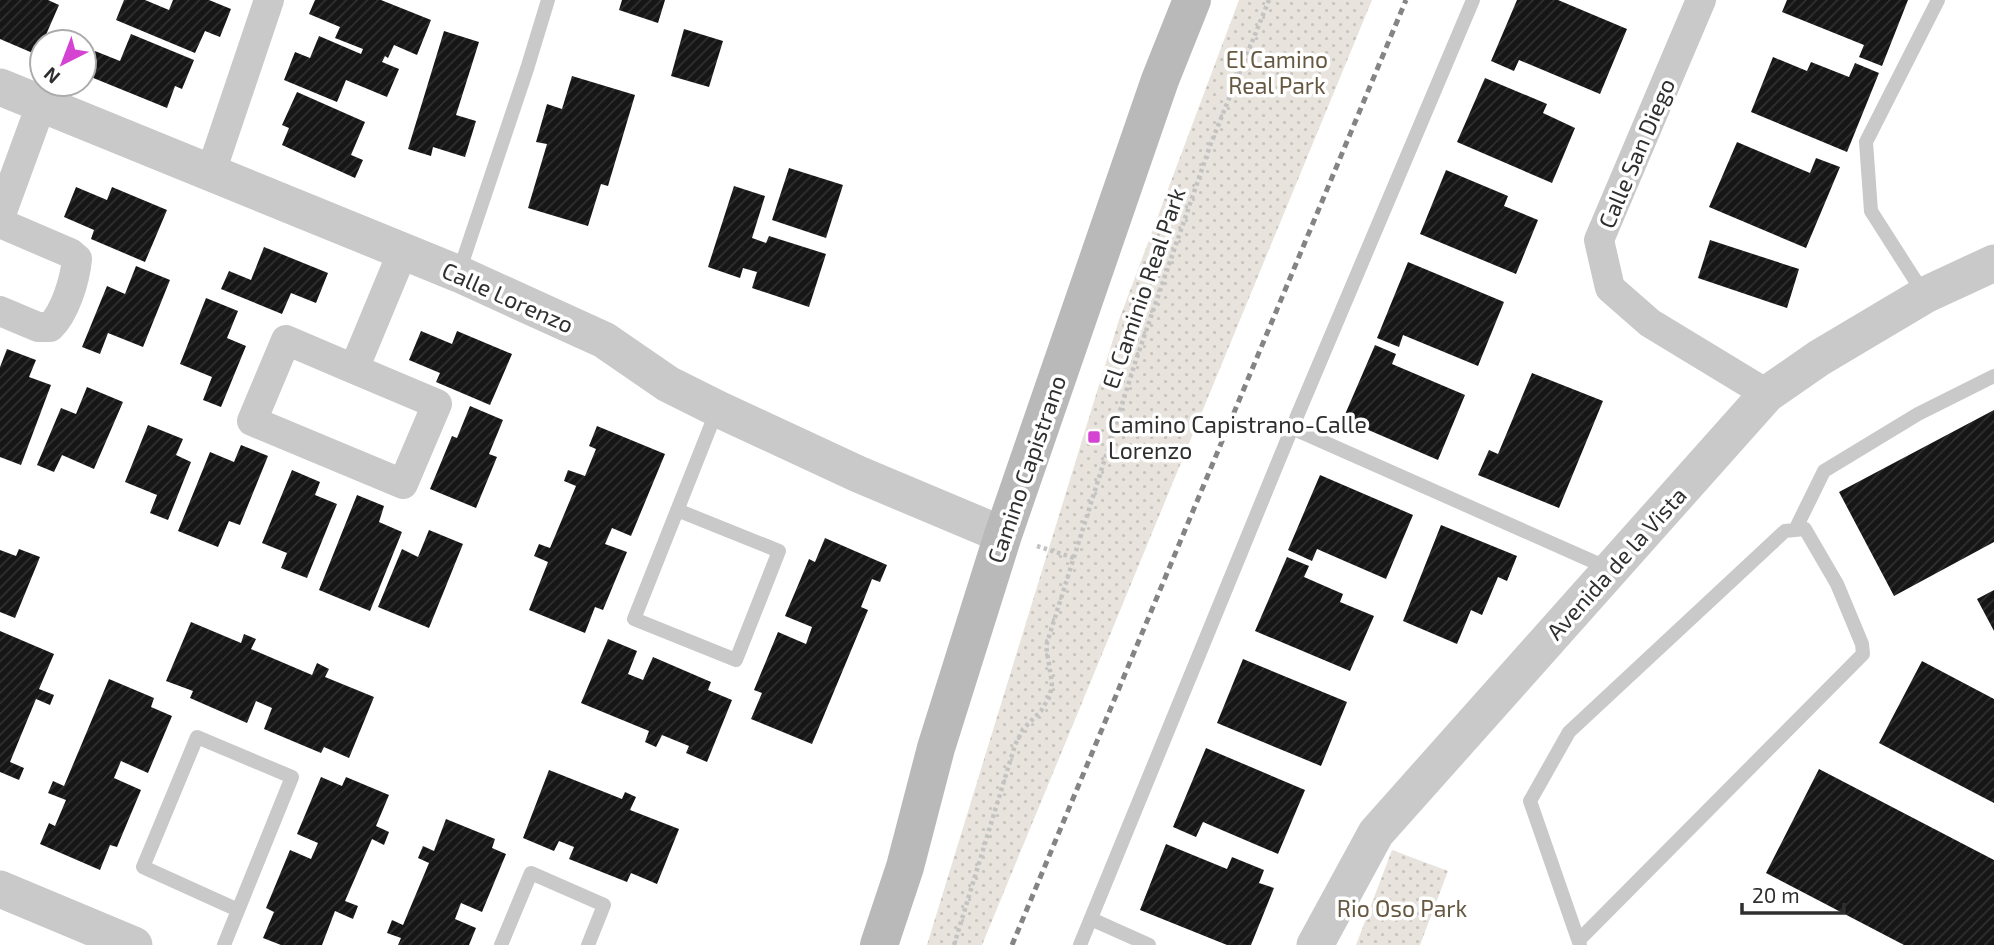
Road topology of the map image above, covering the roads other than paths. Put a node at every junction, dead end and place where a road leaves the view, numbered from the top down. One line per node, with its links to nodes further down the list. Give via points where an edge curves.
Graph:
1 (269, 0): 9 (street)
2 (548, 0): 14 (lane)
3 (1192, 0): 24 (main road, Camino Capistrano, via 1160,80)
4 (1474, 0): 21 (lane)
5 (1701, 0): 19 (street, Calle San Diego, via 1599,240 1610,288 1650,323)
6 (1938, 0): 15 (lane, via 1866,142 1871,211)
7 (0, 86): 8 (street, Calle Lorenzo)
8 (41, 104): 9 (street, Calle Lorenzo); 10 (street)
9 (211, 172): 12 (street, Calle Lorenzo)
10 (0, 217)
11 (0, 223): 16 (street, via 77,259 76,274 58,320 50,327 38,327)
12 (403, 251): 14 (street, Calle Lorenzo); 17 (street)
13 (1994, 263): 15 (street, Avenida de la Vista)
14 (459, 274): 20 (street, Calle Lorenzo, via 604,340 668,384)
15 (1925, 295): 19 (street, Avenida de la Vista)
16 (0, 311)
17 (354, 369): 17 (street, via 286,340 252,421 403,484 437,404)
18 (1994, 376): 23 (lane, via 1918,414 1824,471)
19 (1767, 394): 25 (street, Avenida de la Vista)
20 (718, 409): 22 (lane); 24 (street, Calle Lorenzo)
21 (1292, 428): 25 (lane); 28 (lane)
22 (677, 510): 22 (lane, via 634,619 736,660 779,551)
23 (1795, 530): 29 (lane, via 1785,531 1569,733 1530,801); 29 (lane, via 1805,529 1837,584 1863,654)
24 (1003, 535): 34 (main road, Camino Capistrano)
25 (1610, 569): 37 (street, Avenida de la Vista, via 1376,833)
26 (0, 890): 30 (street)
27 (238, 910): 27 (lane, via 292,777 197,737 143,867); 31 (lane)
28 (1091, 919): 35 (lane); 36 (lane)
29 (1580, 943)
30 (134, 945)
31 (224, 945)
32 (501, 945): 33 (lane, via 531,873 604,905)
33 (588, 945)
34 (879, 945)
35 (1080, 945)
36 (1149, 945)
37 (1315, 945)

